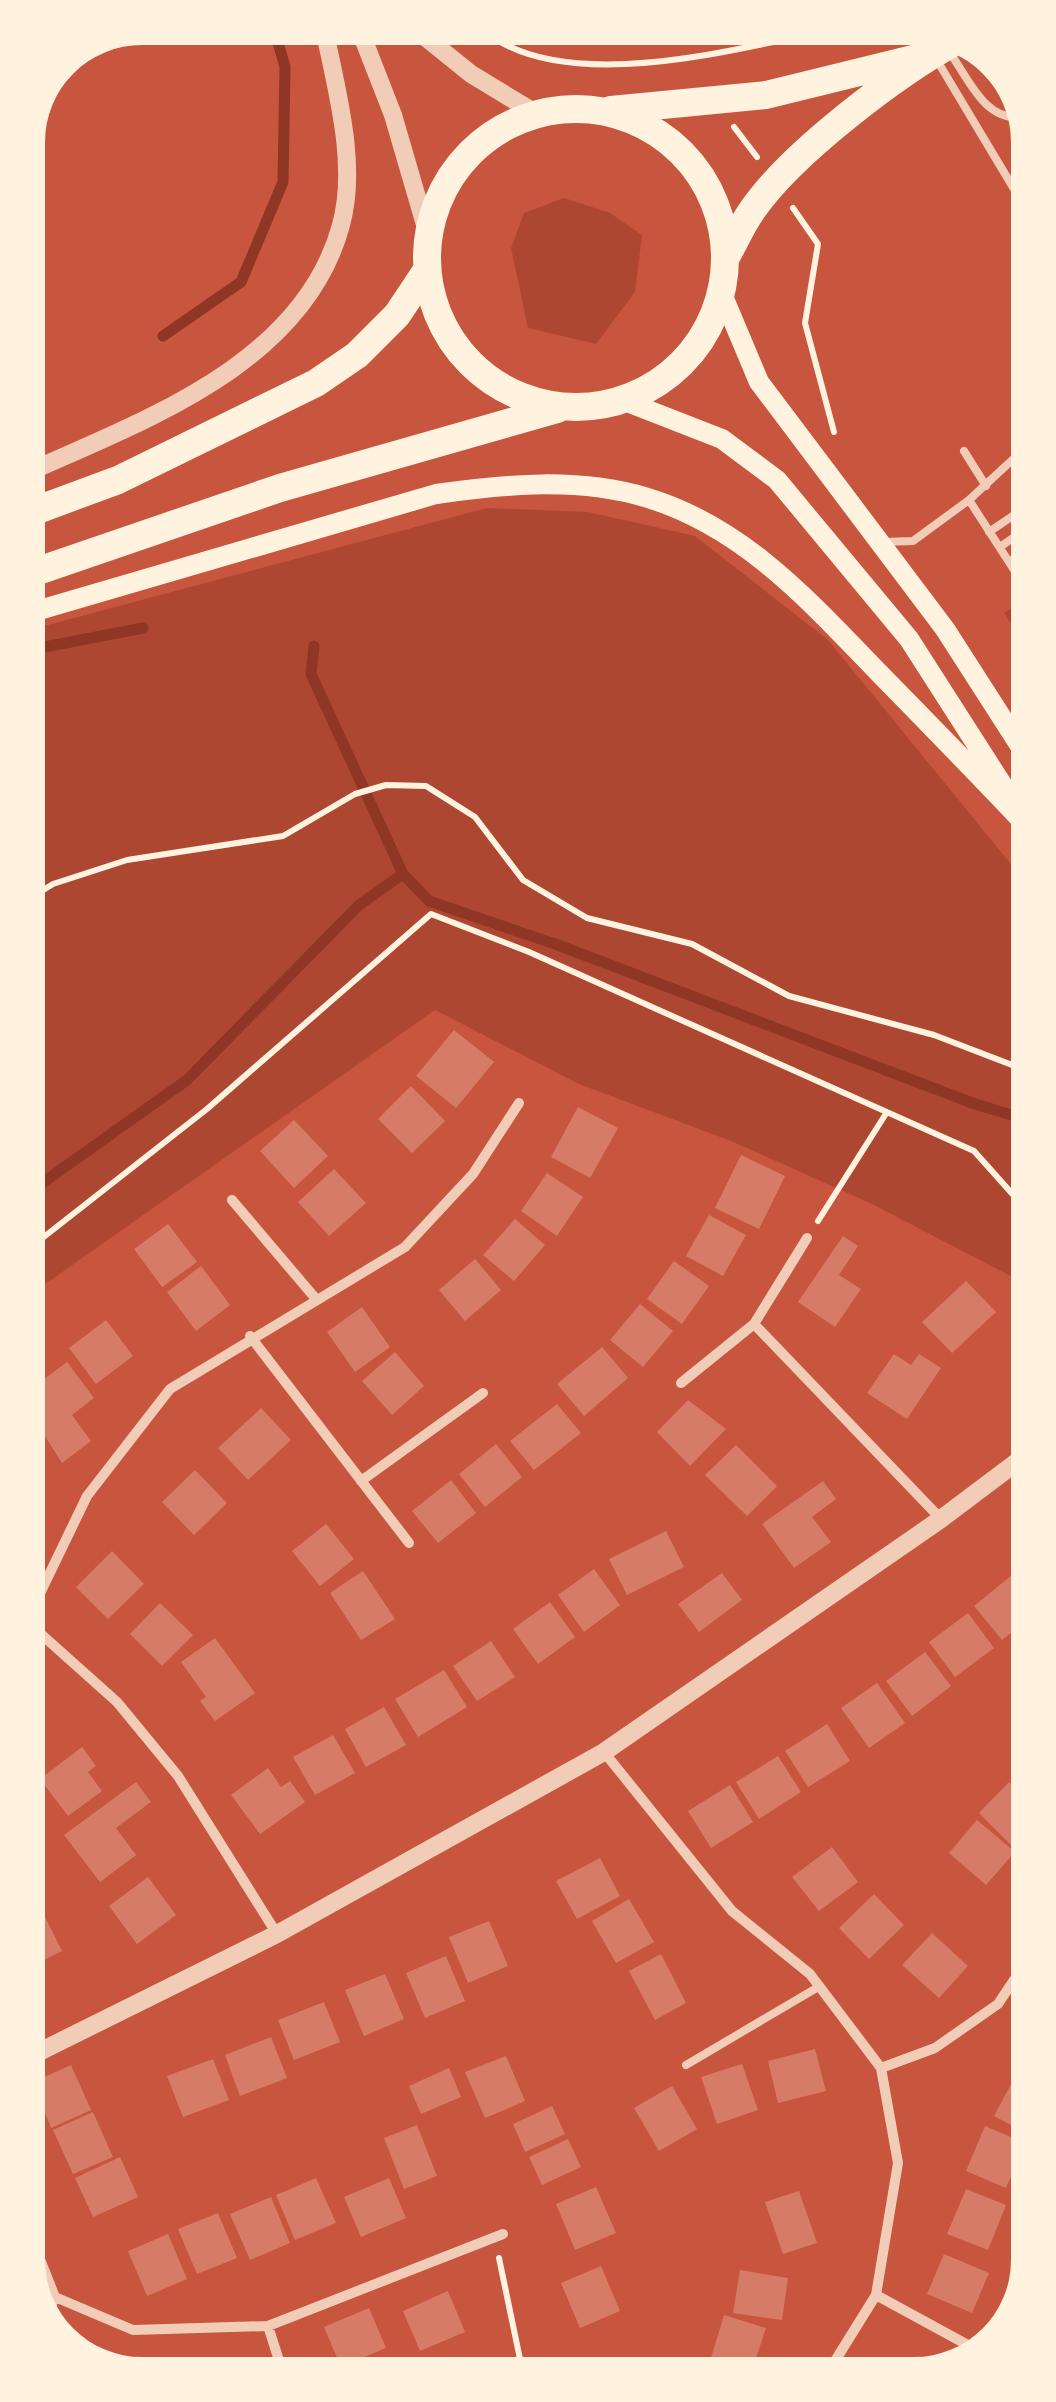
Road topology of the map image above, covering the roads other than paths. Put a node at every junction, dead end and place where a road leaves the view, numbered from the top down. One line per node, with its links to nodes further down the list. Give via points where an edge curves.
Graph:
1 (327, 45): 20 (street, via 345,184 341,224 307,302 276,337 236,366 126,429)
2 (366, 45): 12 (street)
3 (435, 45): 9 (street)
4 (940, 48): 8 (highway, via 766,95)
5 (942, 49): 13 (highway, via 775,181)
6 (947, 51): 11 (lane)
7 (948, 51): 10 (lane, via 991,110)
8 (604, 111): 9 (highway); 13 (highway, via 652,129 691,162 717,206)
9 (537, 114): 12 (highway, via 497,131 464,158 441,194)
10 (1008, 119)
11 (1011, 182)
12 (428, 235): 14 (highway)
13 (726, 257): 15 (highway)
14 (427, 270): 17 (highway, via 436,311 456,348 486,378 523,398); 23 (highway, via 397,314 356,355 316,382 118,480)
15 (722, 294): 16 (highway, via 690,352 666,377); 27 (main road, via 759,382)
16 (622, 400): 17 (highway); 35 (main road, via 722,439 777,480 909,638)
17 (564, 407): 32 (highway, via 298,482)
18 (964, 451): 21 (lane)
19 (1011, 462): 21 (lane)
20 (45, 465)
21 (986, 486): 22 (lane)
22 (969, 500): 25 (lane); 27 (lane, via 913,541)
23 (45, 507)
24 (1011, 518): 25 (lane)
25 (989, 532): 28 (lane)
26 (1011, 540): 28 (lane)
27 (878, 542): 34 (main road, via 945,628)
28 (1000, 547): 30 (lane)
29 (1011, 560): 30 (lane)
30 (1008, 562): 31 (lane)
31 (1011, 565)
32 (45, 569)
33 (45, 608): 36 (main road, via 436,494 562,484 646,497 722,528 792,583)
34 (1011, 732)
35 (1011, 800)
36 (1011, 808)
37 (519, 1103): 40 (street, via 473,1174 404,1247)
38 (232, 1200): 40 (street)
39 (807, 1238): 41 (street)
40 (316, 1299): 42 (street)
41 (754, 1324): 43 (street); 47 (street)
42 (250, 1336): 46 (street); 49 (street, via 170,1389 87,1496)
43 (681, 1383)
44 (483, 1394): 46 (street)
45 (1011, 1465): 47 (street)
46 (361, 1481): 48 (street)
47 (940, 1519): 51 (street)
48 (409, 1543)
49 (45, 1583)
50 (45, 1638): 52 (street, via 117,1702 178,1776)
51 (604, 1752): 52 (street); 54 (street, via 732,1911)
52 (277, 1934): 55 (street)
53 (1011, 1984): 57 (street, via 998,2004 935,2048)
54 (820, 1986): 56 (lane); 57 (street)
55 (45, 2049)
56 (686, 2065)
57 (881, 2068): 60 (street, via 898,2163)
58 (499, 2236): 62 (street)
59 (47, 2277): 61 (street)
60 (876, 2295): 63 (street); 65 (street)
61 (55, 2298): 62 (street, via 132,2330)
62 (268, 2326): 64 (street)
63 (964, 2343)
64 (277, 2357)
65 (837, 2357)

